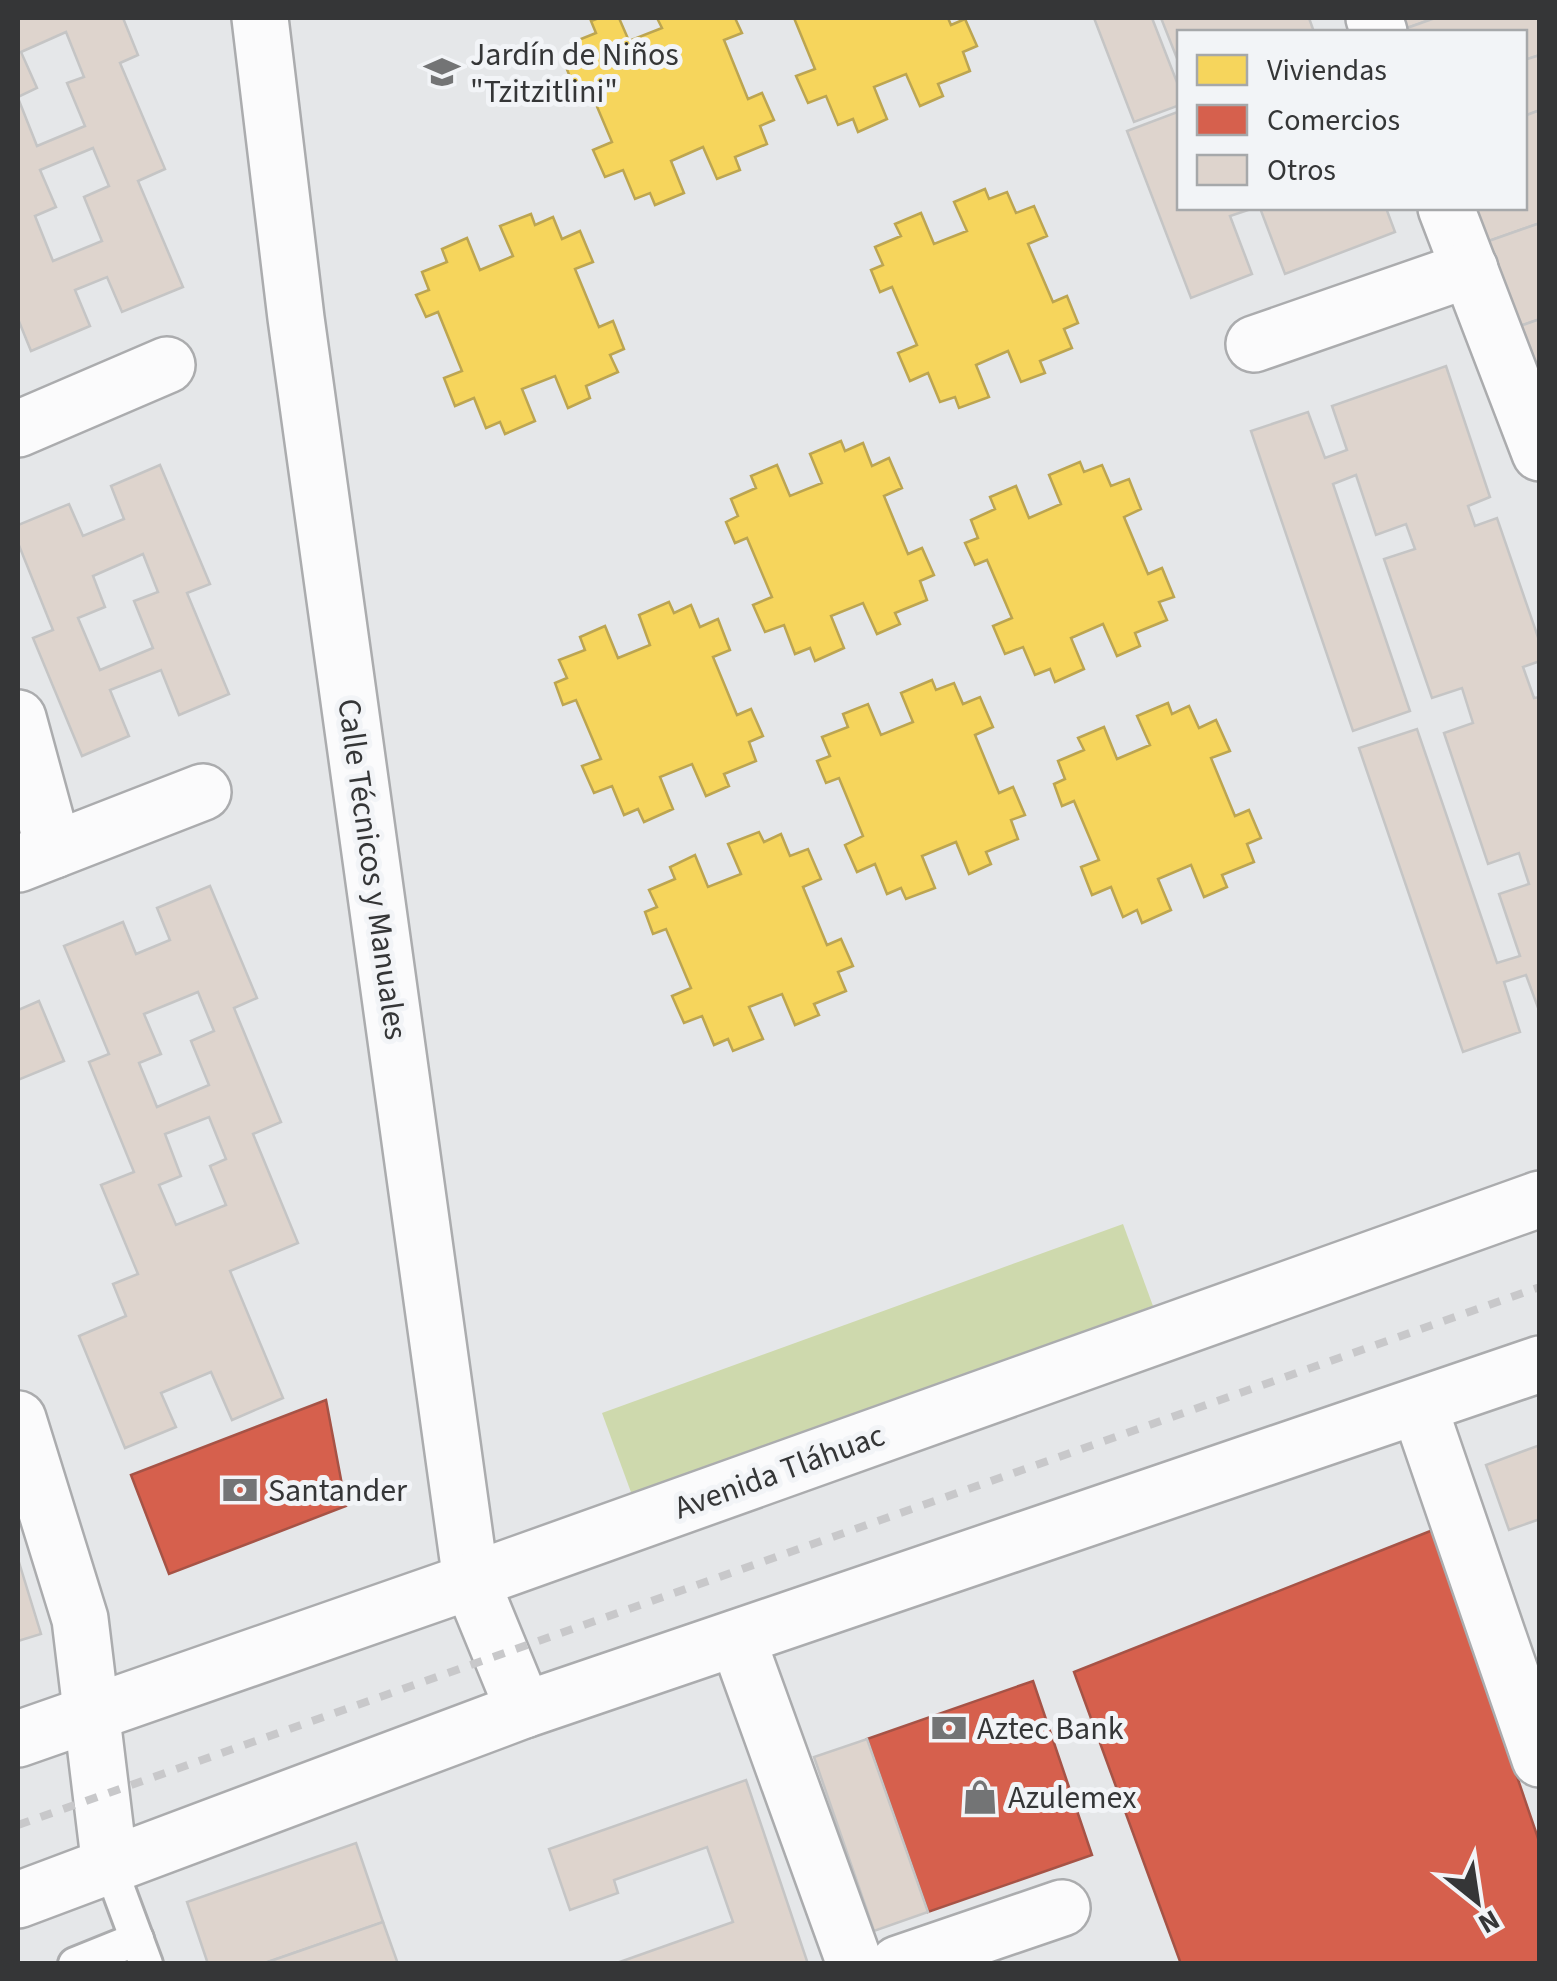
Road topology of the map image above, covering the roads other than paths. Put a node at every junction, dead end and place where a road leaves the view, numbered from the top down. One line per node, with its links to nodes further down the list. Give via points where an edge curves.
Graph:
1 (260, 18): 15 (street, Calle Técnicos y Manuales)
2 (1447, 210): 3 (street)
3 (1470, 269): 4 (street); 7 (street)
4 (1254, 344)
5 (167, 365): 6 (street)
6 (18, 429)
7 (1540, 452)
8 (18, 718): 10 (street)
9 (203, 792): 10 (street)
10 (36, 857)
11 (1540, 1199): 15 (street, Avenida Tláhuac)
12 (1540, 1364): 13 (street)
13 (1419, 1407): 16 (street); 20 (street)
14 (18, 1420): 18 (street, via 80,1619)
15 (471, 1581): 17 (street, Calle Técnicos y Manuales); 18 (street, Avenida Tláhuac)
16 (738, 1638): 17 (street); 26 (street)
17 (524, 1710): 21 (street)
18 (92, 1712): 19 (street, Avenida Tláhuac); 21 (street)
19 (18, 1738)
20 (1540, 1759)
21 (110, 1867): 22 (street); 24 (lane)
22 (18, 1900)
23 (1062, 1908): 27 (street)
24 (142, 1951): 25 (lane)
25 (75, 1964)
26 (855, 1964)
27 (898, 1964)

